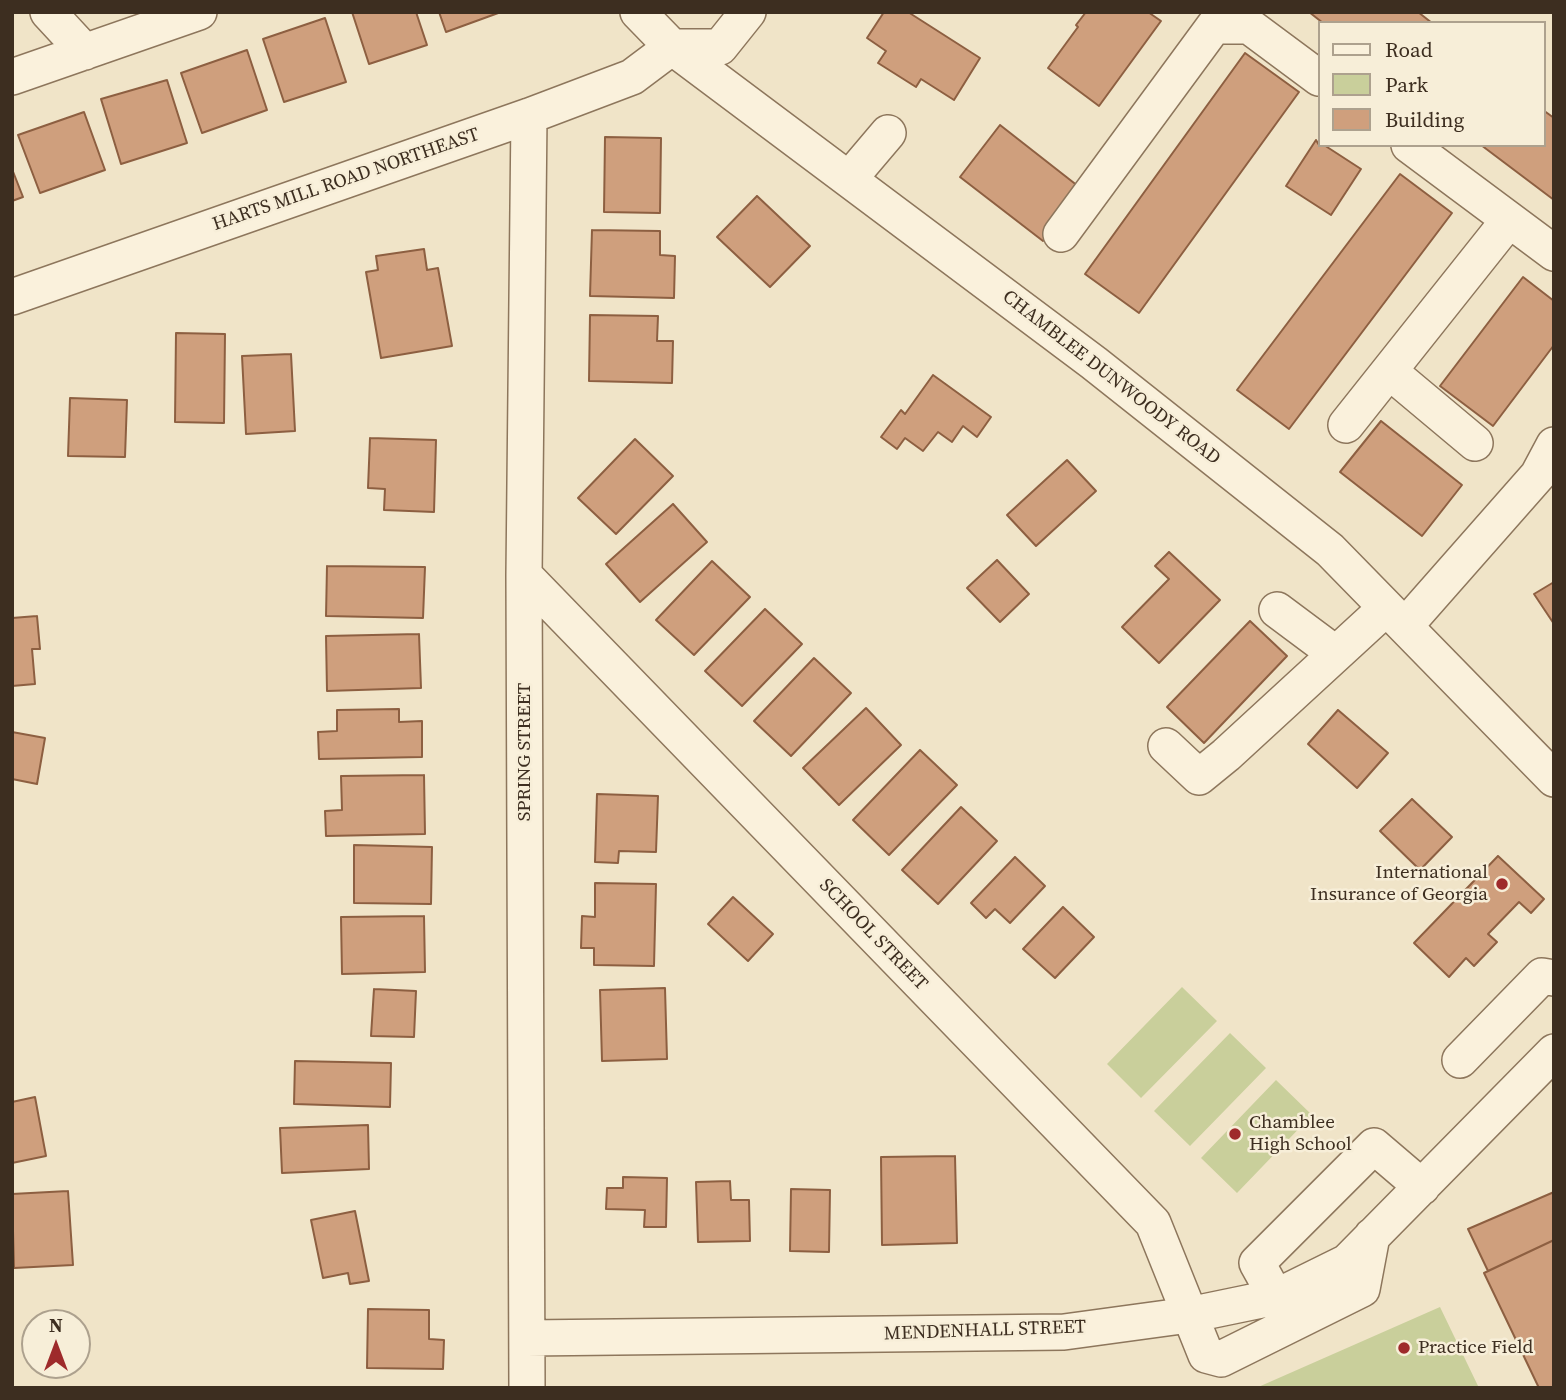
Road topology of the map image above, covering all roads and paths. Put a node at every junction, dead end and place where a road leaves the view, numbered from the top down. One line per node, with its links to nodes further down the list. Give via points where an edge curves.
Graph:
1 (48, 12): 6 (street)
2 (199, 12): 6 (street)
3 (638, 12): 5 (street, CHAMBLEE DUNWOODY ROAD)
4 (748, 12): 5 (street, via 720,47)
5 (672, 47): 9 (street, HARTS MILL ROAD NORTHEAST, via 632,77); 12 (street, CHAMBLEE DUNWOODY ROAD)
6 (85, 52): 7 (street)
7 (12, 77)
8 (1318, 77): 14 (street, via 1249,26 1214,26)
9 (529, 116): 16 (street, HARTS MILL ROAD NORTHEAST); 21 (street, SPRING STREET)
10 (888, 133): 12 (street)
11 (1412, 147): 13 (street)
12 (849, 179): 23 (street, CHAMBLEE DUNWOODY ROAD, via 1094,363 1319,541)
13 (1509, 220): 15 (street); 17 (street)
14 (1061, 234)
15 (1554, 253)
16 (12, 297)
17 (1389, 371): 18 (street); 19 (street)
18 (1346, 425)
19 (1475, 443)
20 (1554, 445): 23 (street, via 1538,475)
21 (524, 575): 33 (street, SCHOOL STREET, via 1153,1223); 34 (street, SPRING STREET)
22 (1277, 610): 24 (street)
23 (1395, 617): 24 (street); 26 (street, CHAMBLEE DUNWOODY ROAD)
24 (1336, 654): 25 (street, via 1199,777)
25 (1166, 746)
26 (1554, 779)
27 (1554, 978): 29 (street, via 1542,976)
28 (1554, 1052): 30 (street, MENDENHALL STREET)
29 (1460, 1060)
30 (1422, 1187): 31 (street, MENDENHALL STREET); 32 (street, via 1374,1146 1257,1263)
31 (1372, 1237): 32 (street, MENDENHALL STREET, via 1347,1262); 33 (street, SCHOOL STREET, via 1362,1289 1221,1359 1206,1355)
32 (1276, 1297): 33 (street, MENDENHALL STREET)
33 (1189, 1315): 34 (street, MENDENHALL STREET, via 1064,1332)
34 (527, 1338): 35 (street, SPRING STREET)
35 (527, 1388)

